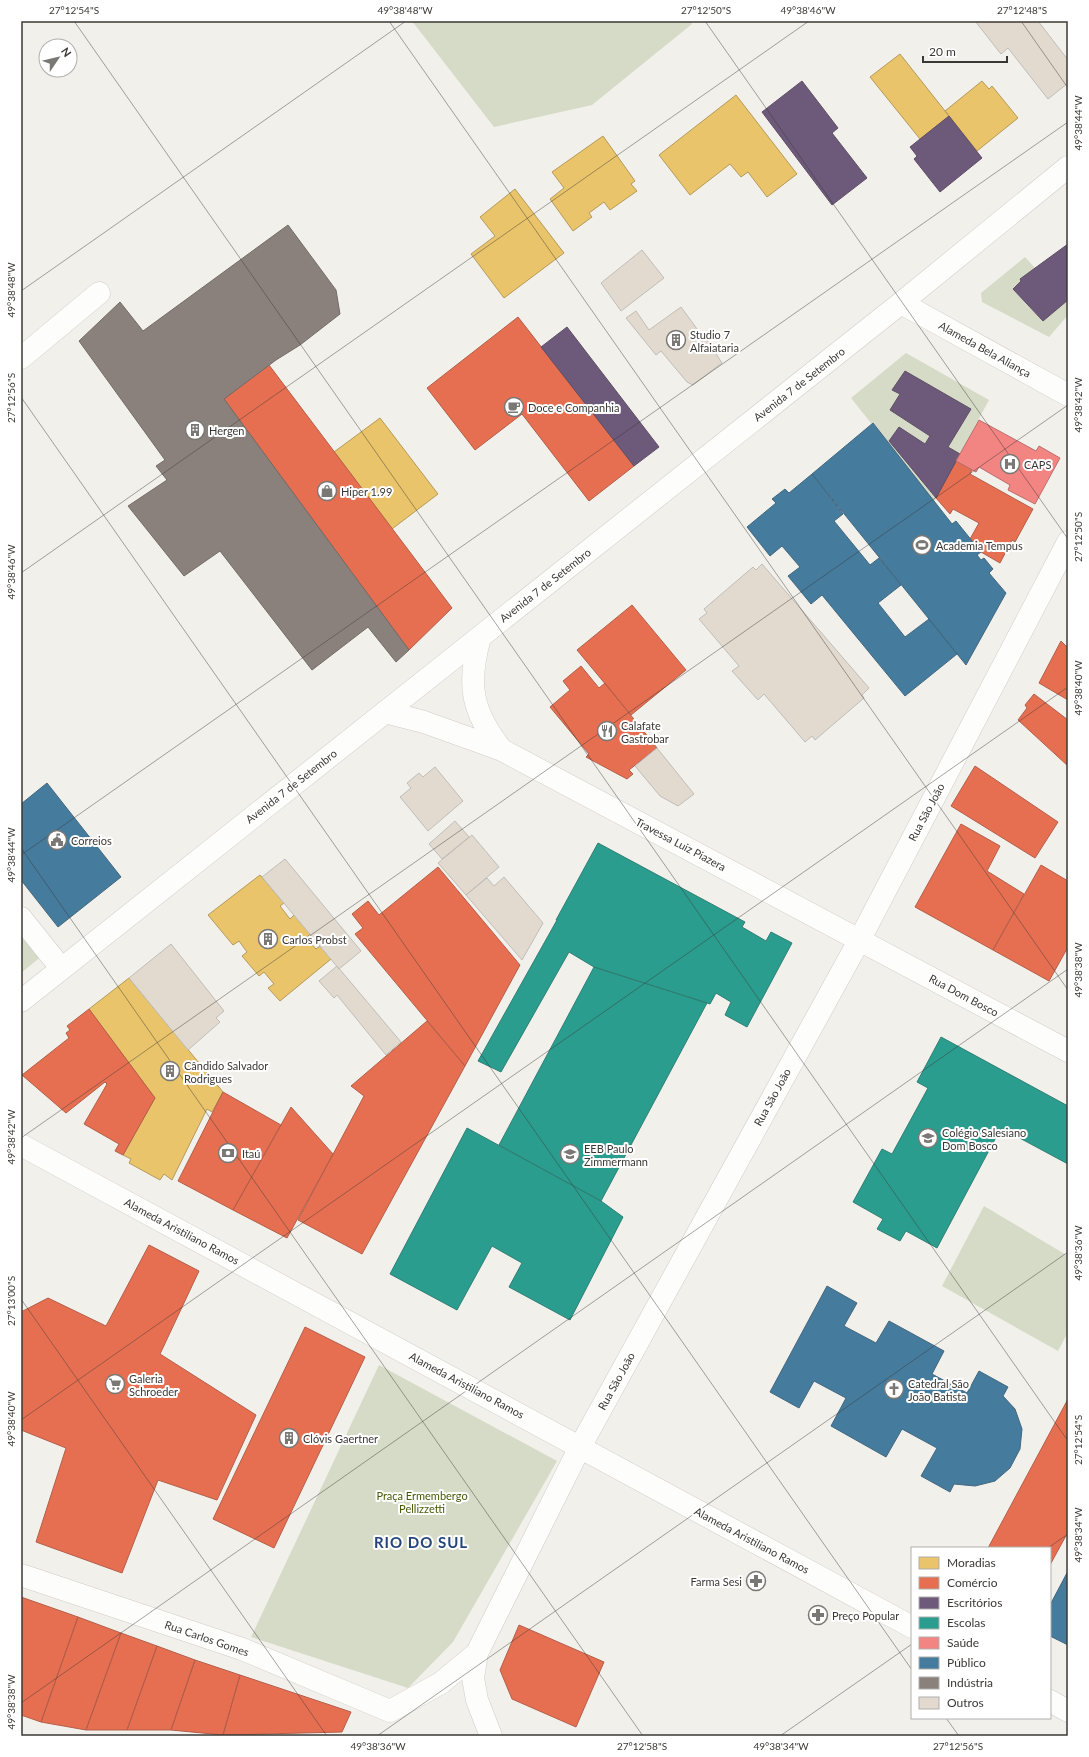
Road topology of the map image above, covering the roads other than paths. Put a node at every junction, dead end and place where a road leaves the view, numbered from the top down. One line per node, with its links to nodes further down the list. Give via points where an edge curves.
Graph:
1 (1068, 167): 3 (street, Avenida 7 de Setembro)
2 (99, 293): 4 (street)
3 (901, 303): 5 (street, Alameda Bela Aliança); 7 (street, Avenida 7 de Setembro)
4 (21, 358)
5 (1068, 395)
6 (1068, 542): 11 (street, Rua São João)
7 (480, 637): 8 (street, Avenida 7 de Setembro); 9 (street, Travessa Luiz Piazera, via 473,662 473,687 484,725)
8 (385, 712): 9 (street, Travessa Luiz Piazera, via 424,722); 12 (street, Avenida 7 de Setembro)
9 (502, 750): 11 (street, Travessa Luiz Piazera)
10 (21, 918): 12 (street)
11 (860, 939): 14 (street, Rua Dom Bosco); 16 (street, Rua São João)
12 (61, 968): 13 (street, Avenida 7 de Setembro)
13 (21, 1001)
14 (1068, 1051)
15 (21, 1145): 16 (street, Alameda Aristiliano Ramos)
16 (580, 1447): 18 (street, Alameda Aristiliano Ramos); 19 (street, Rua São João)
17 (21, 1575): 21 (street, Rua Carlos Gomes, via 242,1649)
18 (911, 1626)
19 (477, 1653): 21 (street, Rua São João, via 441,1683); 23 (street, Rua São João, via 473,1678 477,1700)
20 (1051, 1702): 22 (street)
21 (390, 1711)
22 (1068, 1711)
23 (491, 1736)

